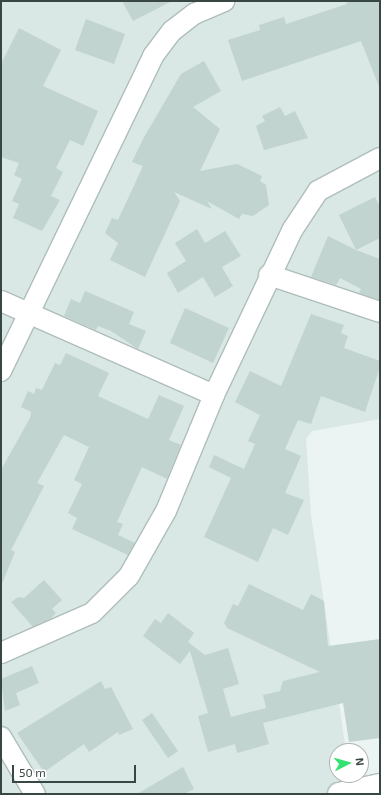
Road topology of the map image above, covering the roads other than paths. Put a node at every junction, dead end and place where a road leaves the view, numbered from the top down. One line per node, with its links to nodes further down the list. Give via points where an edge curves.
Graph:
1 (224, 1): 5 (street, via 194,14 172,31 153,56)
2 (380, 158): 3 (street, via 318,191 293,229)
3 (269, 275): 6 (street); 8 (street)
4 (1, 301): 5 (street)
5 (29, 312): 7 (street); 8 (street)
6 (380, 312)
7 (1, 371)
8 (214, 395): 9 (street, via 166,511 129,576 92,613)
9 (1, 653)
10 (1, 737): 12 (street)
11 (380, 785): 13 (street)
12 (35, 794)
13 (339, 794)

